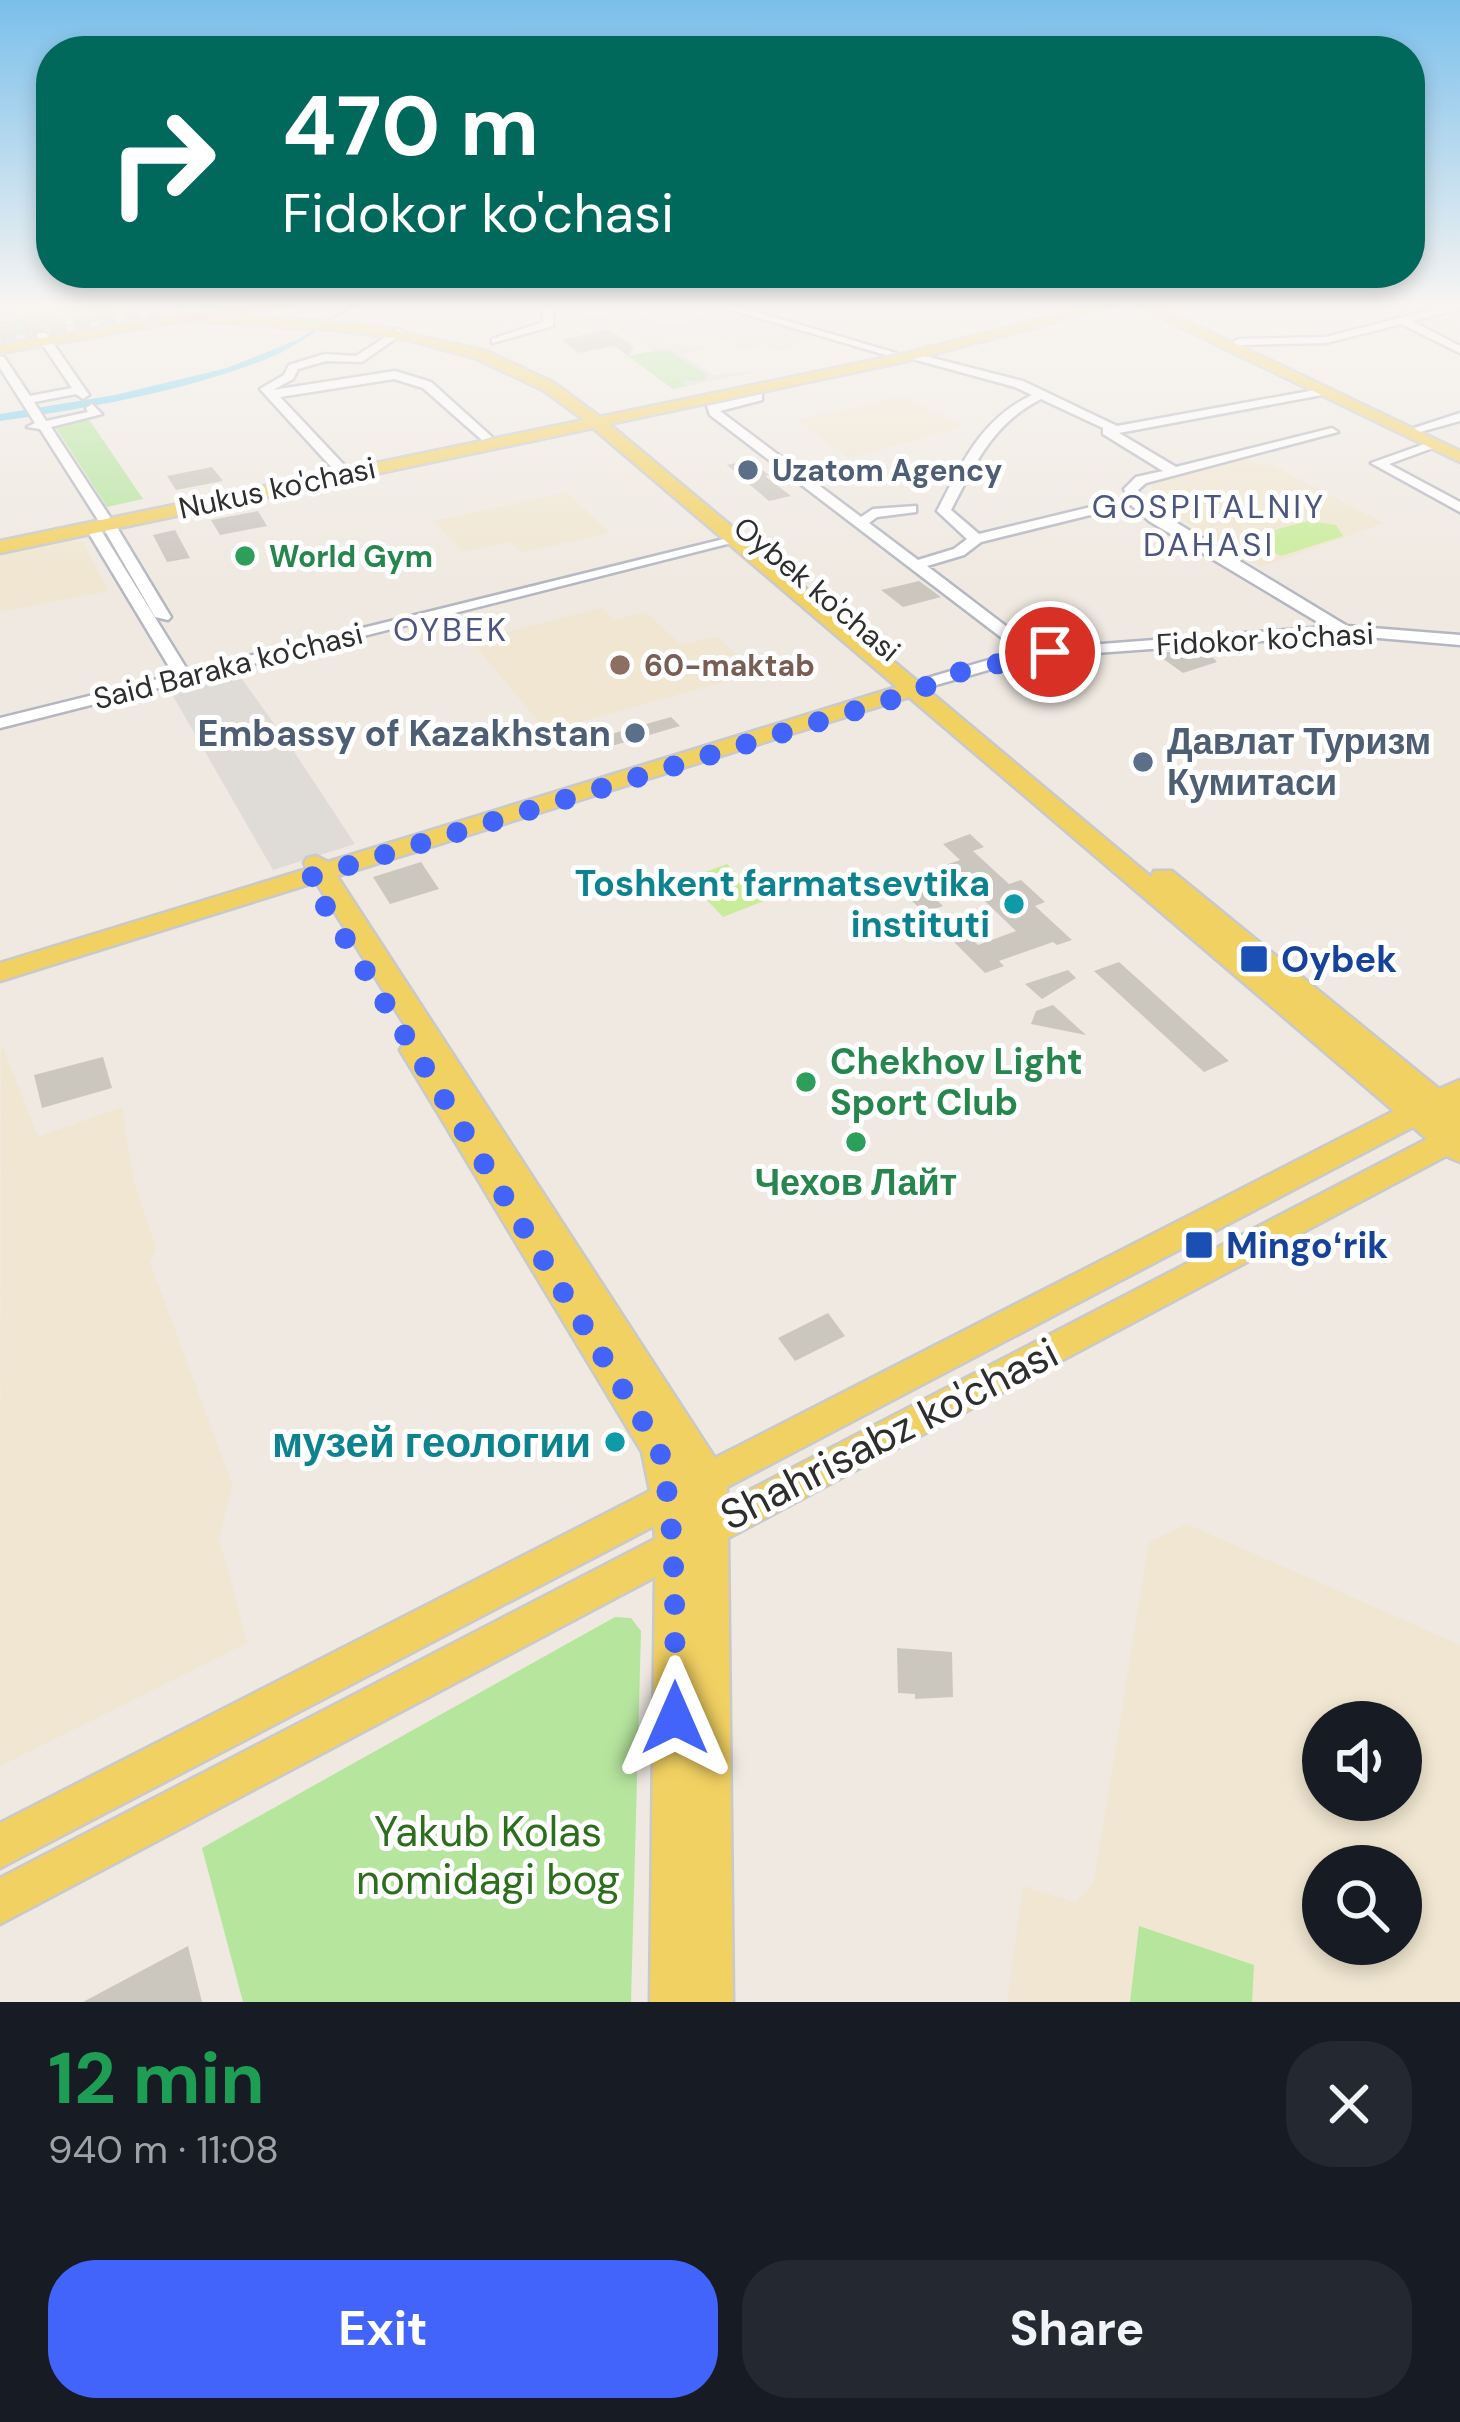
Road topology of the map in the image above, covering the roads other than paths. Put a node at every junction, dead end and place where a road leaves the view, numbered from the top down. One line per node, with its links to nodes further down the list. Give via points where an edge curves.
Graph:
1 (17, 397): 16 (street)
2 (20, 397): 16 (street)
3 (55, 397): 16 (street)
4 (273, 397): 29 (street)
5 (441, 397): 25 (street)
6 (570, 397): 18 (main road, Oybek ko'chasi)
7 (578, 397): 18 (main road, Oybek ko'chasi)
8 (694, 397): 18 (main road, Nukus ko'chasi)
9 (707, 397): 18 (main road, Nukus ko'chasi)
10 (756, 397): 35 (street, via 712,406)
11 (1035, 397): 36 (street, via 987,430 944,511)
12 (1045, 397): 24 (street)
13 (1292, 397): 24 (street)
14 (1338, 397): 20 (main road)
15 (1349, 397): 20 (main road)
16 (24, 404): 21 (street)
17 (94, 411): 21 (street)
18 (600, 417): 25 (main road, Nukus ko'chasi); 34 (main road, Nukus ko'chasi); 37 (main road, Oybek ko'chasi); 44 (main road, Oybek ko'chasi)
19 (1460, 417): 22 (street)
20 (1392, 419): 22 (main road); 26 (main road)
21 (35, 424): 34 (street)
22 (1420, 428): 27 (main road)
23 (1332, 432): 30 (street)
24 (1124, 434): 30 (street)
25 (486, 437): 29 (main road, Nukus ko'chasi)
26 (1435, 445): 28 (main road); 32 (street, via 1378,463)
27 (1460, 447)
28 (1460, 457)
29 (339, 467): 34 (main road, Nukus ko'chasi)
30 (1173, 471): 31 (street, via 1133,484)
31 (1135, 500): 36 (street); 40 (street)
32 (1460, 508)
33 (911, 509): 35 (street, via 883,511)
34 (98, 522): 38 (main road, Nukus ko'chasi); 43 (street)
35 (859, 525): 39 (street)
36 (976, 539): 39 (street, via 959,553)
37 (736, 540): 43 (street, Said Baraka ko'chasi); 44 (main road, Oybek ko'chasi)
38 (0, 543)
39 (914, 565): 42 (street)
40 (1344, 630): 41 (street, Fidokor ko'chasi); 42 (street, Fidokor ko'chasi)
41 (1460, 640)
42 (1033, 654): 44 (street, Fidokor ko'chasi)
43 (190, 676): 45 (street, Said Baraka ko'chasi)
44 (918, 686): 46 (main road, Fidokor ko'chasi); 49 (main road, Oybek ko'chasi)
45 (0, 723)
46 (312, 870): 47 (main road, Fidokor ko'chasi); 48 (main road, Fidokor ko'chasi); 51 (main road); 52 (main road, via 659,1448)
47 (0, 962)
48 (0, 972)
49 (1437, 1102): 50 (main road, Oybek ko'chasi); 51 (main road, Shahrisabz ko'chasi)
50 (1457, 1137): 53 (main road, Shahrisabz ko'chasi)
51 (709, 1479): 52 (main road, Shahrisabz ko'chasi); 53 (main road)
52 (670, 1499): 53 (main road); 56 (main road, Shahrisabz ko'chasi)
53 (692, 1536): 54 (main road, Shahrisabz ko'chasi); 55 (main road); 59 (main road)
54 (620, 1574): 55 (main road, via 654,1589); 57 (main road, Shahrisabz ko'chasi)
55 (674, 1624): 58 (main road)
56 (0, 1846)
57 (0, 1902)
58 (673, 2002)
59 (710, 2002)

